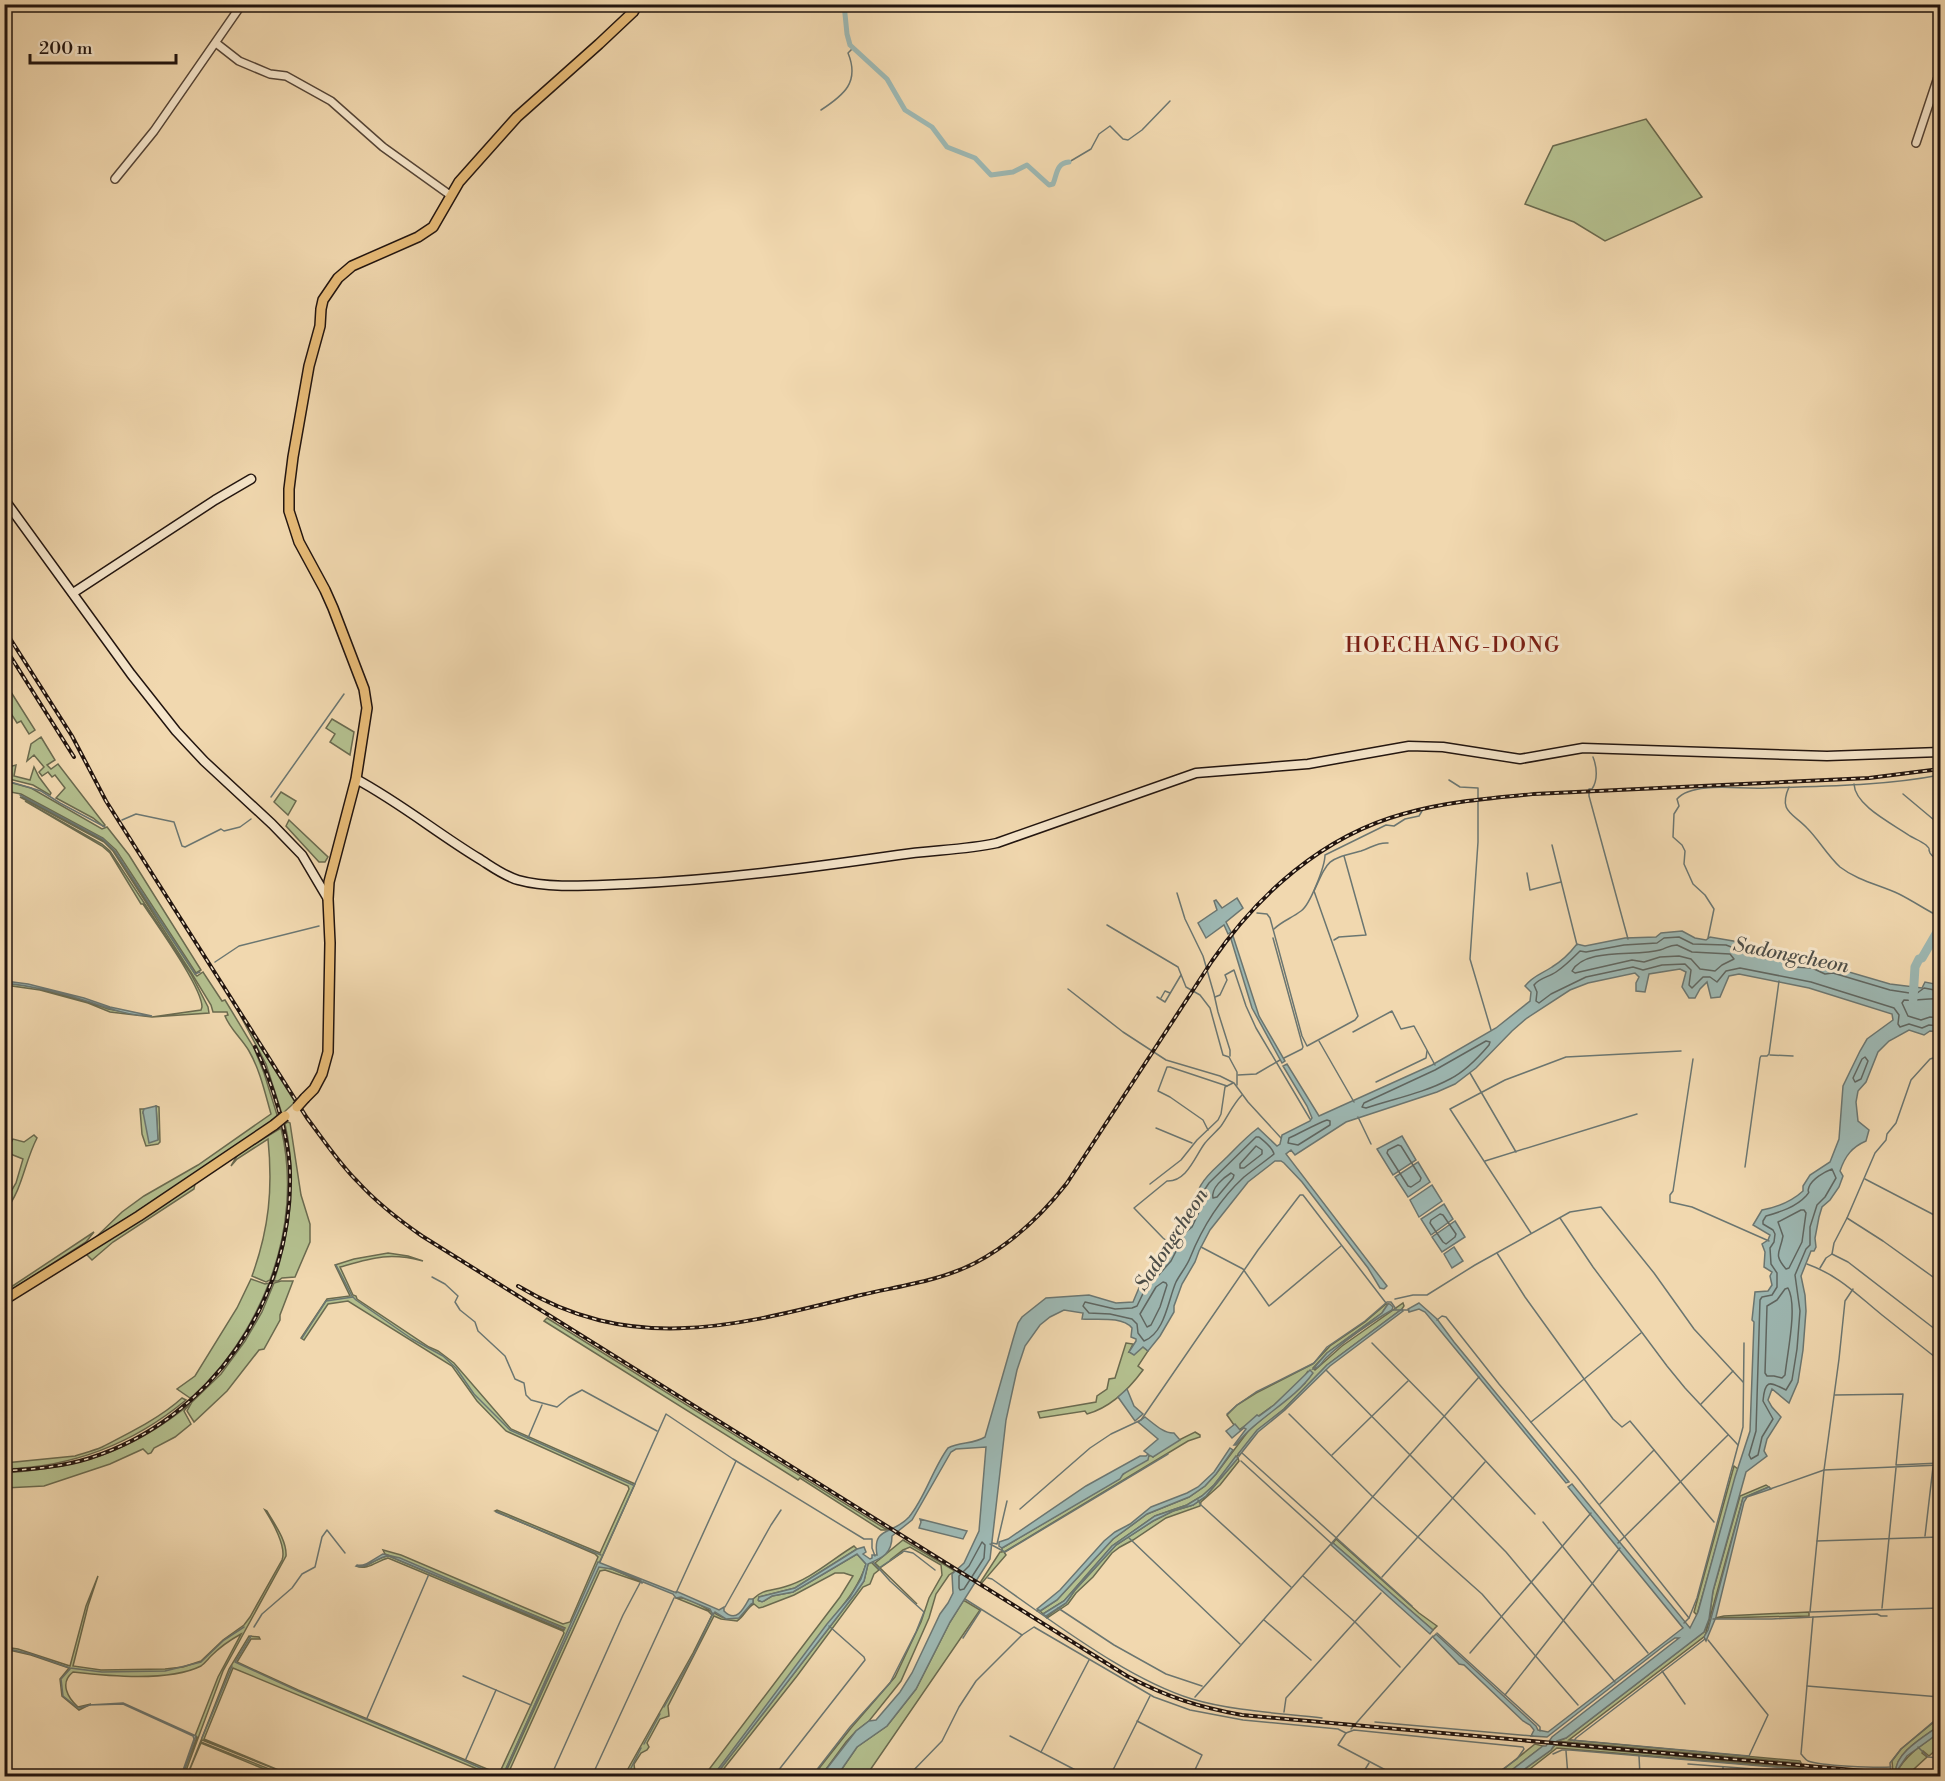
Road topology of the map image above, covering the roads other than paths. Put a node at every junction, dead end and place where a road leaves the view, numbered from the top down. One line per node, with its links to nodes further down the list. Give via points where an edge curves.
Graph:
1 (242, 4): 3 (street)
2 (638, 4): 7 (main road, via 599,45 517,117)
3 (216, 43): 6 (street); 7 (street, via 239,61 285,76 331,101 397,158)
4 (1941, 71): 5 (street)
5 (1916, 143)
6 (115, 179)
7 (450, 195): 12 (main road, via 429,230 352,266 326,295 293,457 288,500 294,531 325,590 366,699)
8 (251, 478): 10 (main road)
9 (4, 499): 10 (main road)
10 (73, 593): 13 (main road, via 176,731 302,855)
11 (1941, 752): 12 (main road, via 1827,756 1583,748 1520,759 1443,747 1409,747 1308,764 1196,773 979,847 799,870 609,885 551,884 507,876 382,792)
12 (356, 779): 13 (main road)
13 (327, 899): 14 (main road, bridge, via 328,1052 314,1089 274,1125)
14 (4, 1300)

